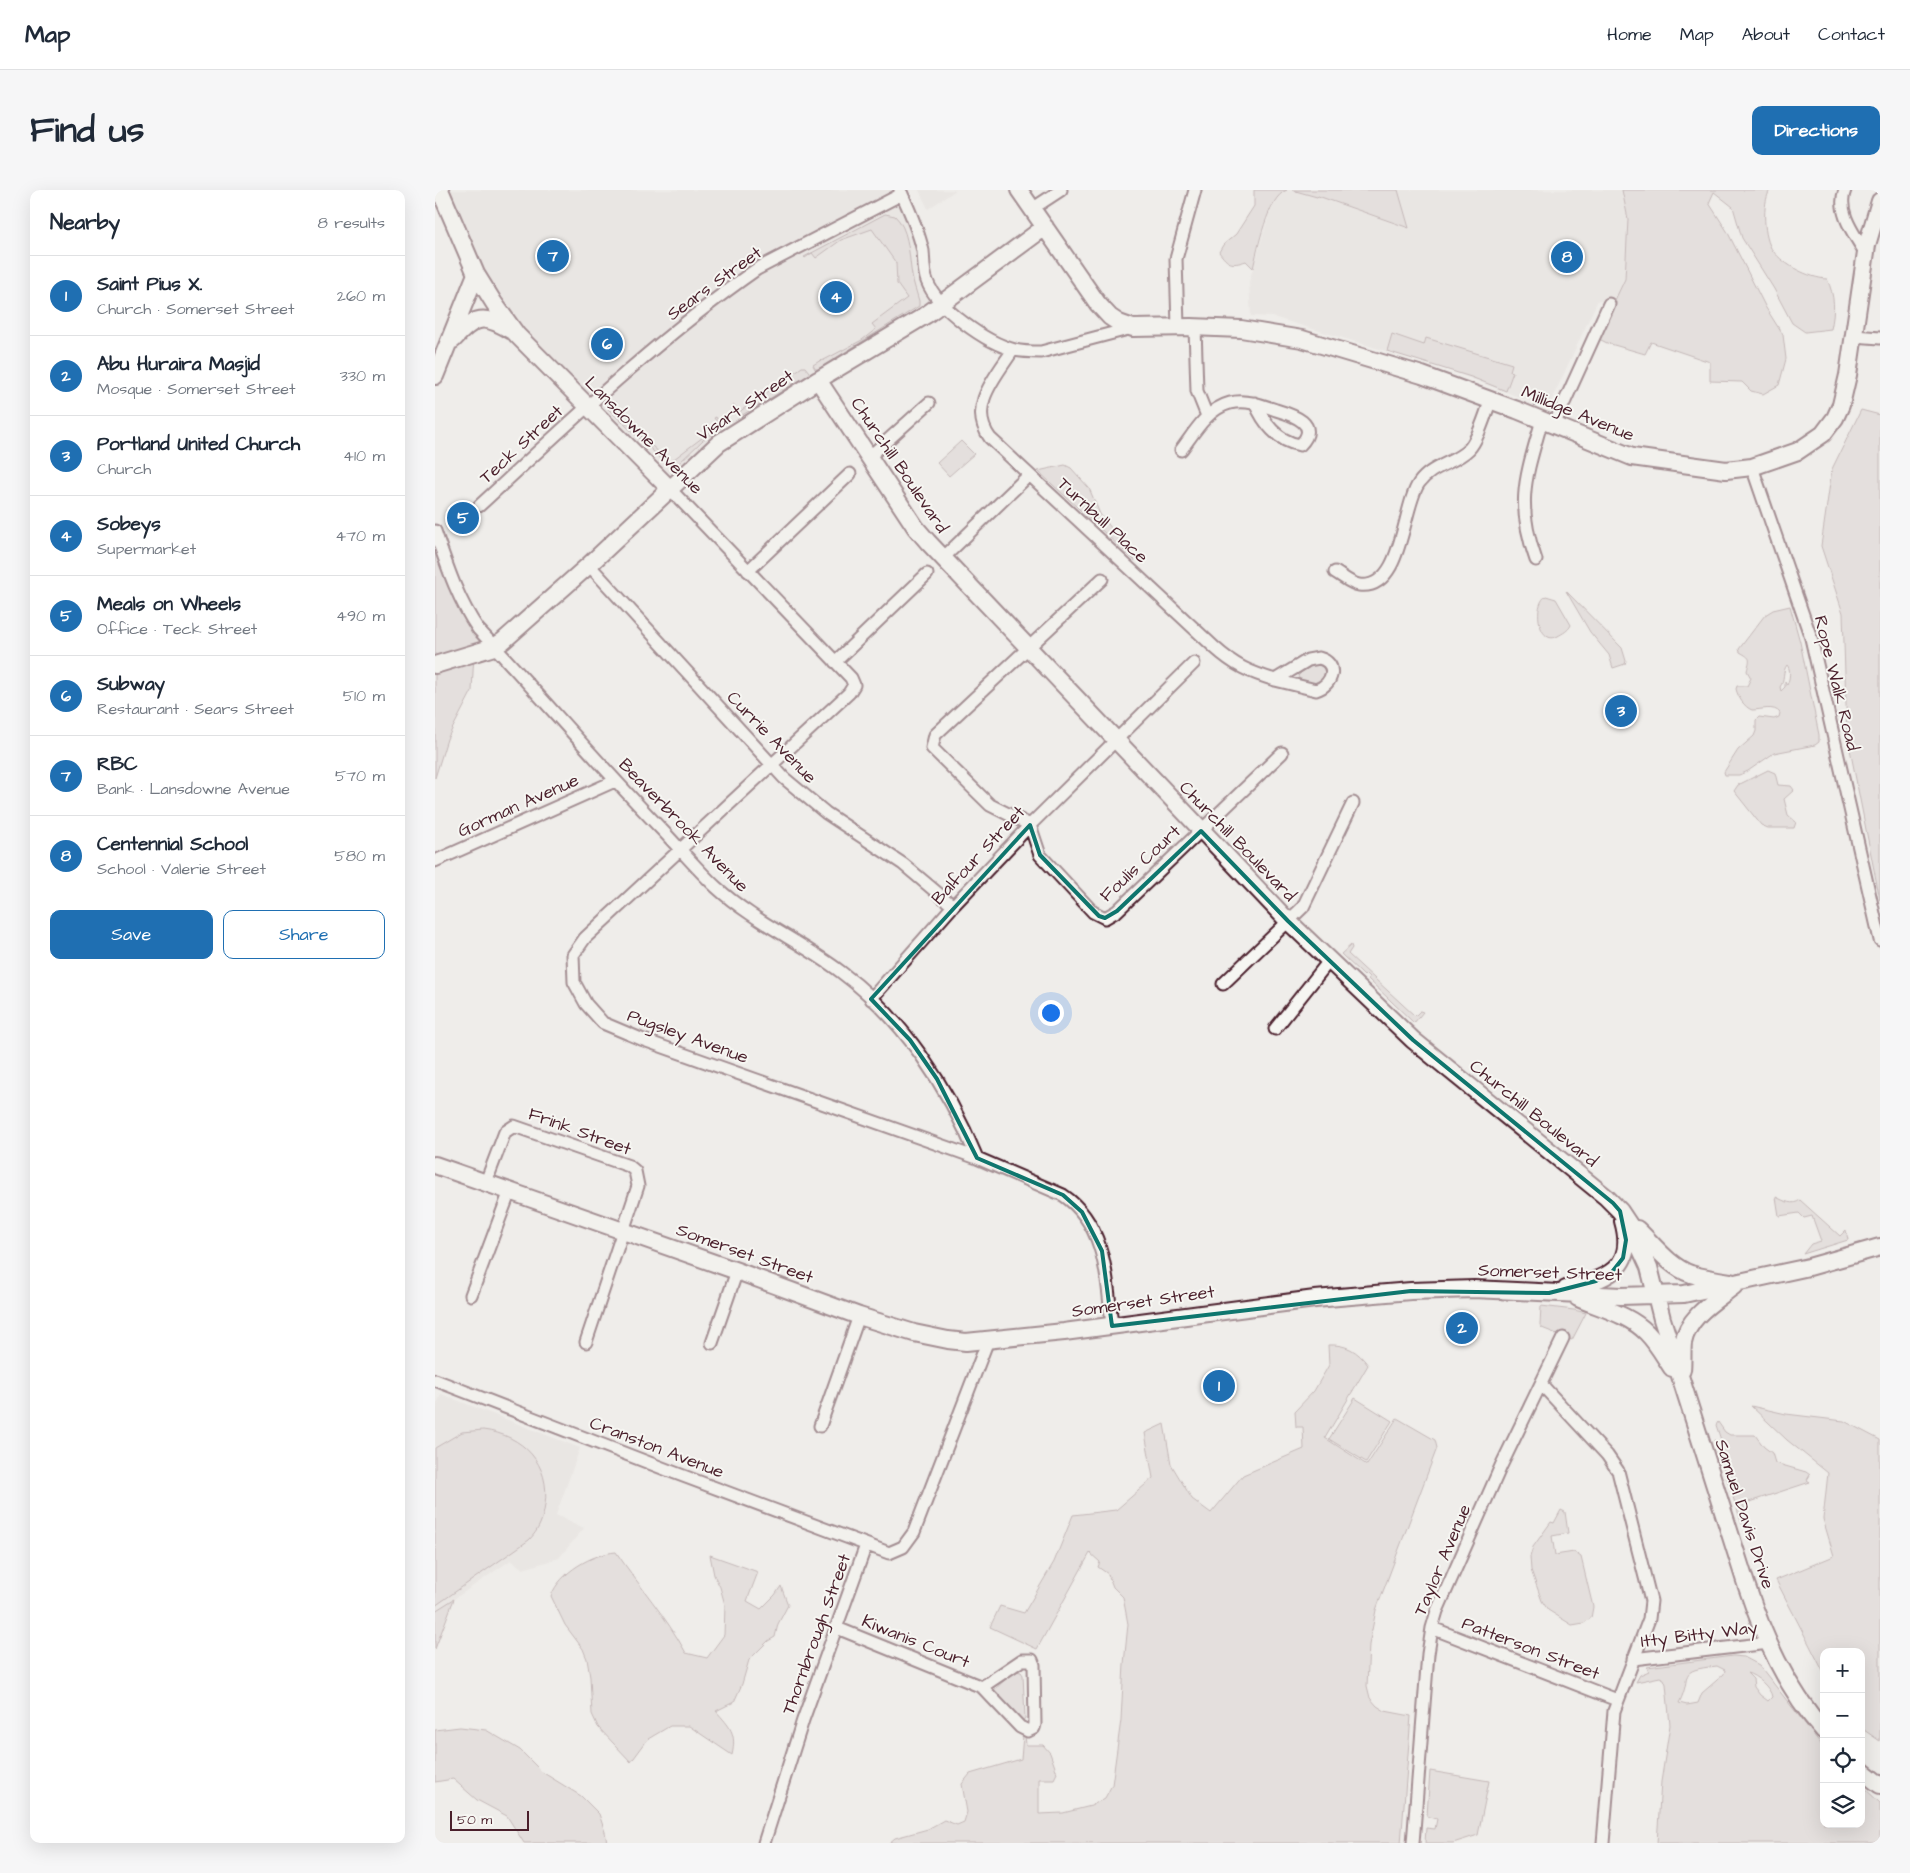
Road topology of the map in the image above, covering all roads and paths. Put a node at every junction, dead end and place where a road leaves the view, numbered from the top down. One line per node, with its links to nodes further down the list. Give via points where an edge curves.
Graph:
1 (440, 190): 11 (street, Lansdowne Avenue)
2 (1019, 190): 8 (street)
3 (1061, 190): 8 (street)
4 (1195, 190): 14 (street, via 1176,255)
5 (1845, 190): 10 (street, via 1842,197 1845,216)
6 (901, 192): 12 (street, via 916,227 926,280); 27 (street, Sears Street, via 757,269 707,306)
7 (1880, 201): 10 (street, Millidge Avenue)
8 (1032, 209): 9 (street)
9 (1045, 227): 12 (street, Visart Street); 16 (street, via 1104,311 1119,323)
10 (1866, 255): 18 (street, Millidge Avenue)
11 (476, 274): 17 (street, Lansdowne Avenue); 20 (street)
12 (942, 303): 21 (street, via 970,327); 23 (street, Visart Street)
13 (1609, 304): 29 (street)
14 (1178, 327): 15 (street, Millidge Avenue); 16 (street, Millidge Avenue)
15 (1195, 327): 24 (street, Millidge Avenue, via 1249,330 1302,339 1422,374); 28 (street, via 1197,391)
16 (1133, 328): 21 (street, via 1041,352)
17 (517, 335): 20 (street, via 499,323 483,318 463,328); 27 (street, Lansdowne Avenue)
18 (1854, 336): 19 (street); 32 (street, Millidge Avenue, via 1844,393 1831,425 1799,451)
19 (1880, 338)
20 (446, 347): 22 (street)
21 (1013, 350): 34 (street, Turnbull Place, via 987,393 981,420 990,438)
22 (435, 376)
23 (819, 380): 31 (street, Churchill Boulevard); 35 (street, Visart Street, via 719,443)
24 (1491, 400): 29 (street, Millidge Avenue); 42 (street, via 1469,449 1430,471 1416,487 1387,572 1378,580 1358,585)
25 (929, 403): 31 (street)
26 (1255, 403): 26 (street, via 1268,425 1289,444 1300,445 1306,439 1307,427 1297,416); 28 (street, via 1230,403)
27 (587, 407): 35 (street, Lansdowne Avenue); 36 (street, Teck Street)
28 (1207, 416): 30 (street)
29 (1548, 422): 32 (street, Millidge Avenue, via 1632,457 1726,470); 39 (street, via 1524,492 1525,524)
30 (1181, 450)
31 (869, 457): 38 (street, Churchill Boulevard, via 916,528)
32 (1752, 467): 63 (street, Rope Walk Road, via 1811,638)
33 (850, 474): 41 (street)
34 (1029, 475): 38 (street); 50 (street, Turnbull Place, via 1221,653 1247,671)
35 (671, 489): 40 (street, Visart Street); 41 (street, Lansdowne Avenue)
36 (479, 506)
37 (435, 531): 45 (street, Beaverbrook Avenue, via 460,601)
38 (942, 559): 46 (street, Churchill Boulevard)
39 (1536, 560)
40 (589, 565): 45 (street, Visart Street); 54 (street, Currie Avenue)
41 (749, 571): 47 (street, Lansdowne Avenue)
42 (1335, 572)
43 (927, 574): 47 (street)
44 (1102, 579): 46 (street)
45 (494, 647): 49 (street, Visart Street); 55 (street, Beaverbrook Avenue)
46 (1027, 649): 52 (street, Churchill Boulevard); 57 (street, via 935,735 932,748 991,805)
47 (835, 662): 51 (street, Lansdowne Avenue)
48 (1194, 663): 52 (street, Balfour Street)
49 (435, 665)
50 (1275, 680)
51 (854, 685): 54 (street, Pugsley Avenue)
52 (1116, 741): 57 (street, Balfour Street); 58 (street, Churchill Boulevard)
53 (1282, 753): 58 (street)
54 (772, 766): 59 (street, Pugsley Avenue); 61 (street, Currie Avenue, via 826,813 903,864)
55 (615, 780): 59 (street, Beaverbrook Avenue); 60 (street, Gorman Avenue)
56 (1353, 803): 62 (street, via 1303,907)
57 (1030, 825): 58 (street, Foulis Court, via 1040,855 1093,912 1105,918 1117,911); 61 (street, Balfour Street)
58 (1201, 830): 62 (street, Churchill Boulevard)
59 (681, 850): 66 (street, Beaverbrook Avenue, via 716,887 746,912 842,972); 68 (street, Pugsley Avenue, via 585,938 573,954 574,982 586,1004 603,1022 641,1039)
60 (435, 861)
61 (953, 906): 66 (street, Balfour Street)
62 (1288, 921): 64 (street, Churchill Boulevard); 65 (street)
63 (1880, 940)
64 (1329, 961): 67 (street); 72 (street, Churchill Boulevard, via 1413,1040)
65 (1223, 984)
66 (871, 999): 68 (street, Beaverbrook Avenue, via 910,1040 937,1079 964,1126)
67 (1275, 1030)
68 (977, 1158): 82 (street, Pugsley Avenue, via 1063,1194 1082,1212 1091,1224 1102,1251)
69 (435, 1165): 70 (street, Somerset Street)
70 (486, 1182): 71 (street, Somerset Street); 73 (street, Frink Street, via 505,1132 514,1126 629,1166 635,1171 639,1186)
71 (510, 1190): 73 (street, Somerset Street); 79 (street)
72 (1620, 1211): 76 (street, via 1682,1270); 77 (street, via 1626,1240 1618,1266 1605,1278); 80 (street, Churchill Boulevard, via 1642,1249)
73 (624, 1231): 75 (street, Somerset Street); 85 (street)
74 (1880, 1247): 76 (street, Somerset Street)
75 (737, 1270): 81 (street, Somerset Street); 86 (street)
76 (1737, 1284): 80 (street, Somerset Street, via 1685,1294); 88 (street, via 1695,1318 1686,1332)
77 (1549, 1293): 78 (street, Somerset Street); 82 (street, Somerset Street, via 1411,1290)
78 (1568, 1294): 80 (street, Somerset Street); 88 (street, via 1638,1325)
79 (471, 1295)
80 (1657, 1295): 88 (street, Samuel Davis Drive)
81 (859, 1316): 84 (street, Somerset Street, via 930,1337 966,1342); 90 (street)
82 (1112, 1326): 84 (street, Somerset Street)
83 (1563, 1338): 89 (street, Taylor Avenue)
84 (988, 1340): 91 (street, Thornbrough Street, via 914,1532 903,1547 894,1552)
85 (586, 1342)
86 (712, 1343)
87 (435, 1380): 91 (street, Cranston Avenue)
88 (1682, 1382): 94 (street, Samuel Davis Drive, via 1746,1584)
89 (1541, 1384): 93 (street, Taylor Avenue, via 1501,1466); 95 (street, via 1611,1460 1621,1476 1652,1607)
90 (820, 1426)
91 (866, 1546): 92 (street, Thornbrough Street)
92 (837, 1628): 96 (street, Kiwanis Court); 101 (street, Thornbrough Street, via 803,1720)
93 (1432, 1628): 97 (street, Patterson Street); 102 (street, Taylor Avenue)
94 (1769, 1643): 95 (street, Itty Bitty Way); 98 (street, Samuel Davis Drive, via 1798,1700)
95 (1633, 1659): 97 (street)
96 (982, 1687): 96 (street, Kiwanis Court, via 1020,1728 1027,1731 1034,1728 1034,1665 1031,1660 1023,1660)
97 (1617, 1700): 103 (street)
98 (1820, 1726)
99 (1865, 1773): 100 (street)
100 (1880, 1785)
101 (764, 1843)
102 (1413, 1843)
103 (1603, 1843)

